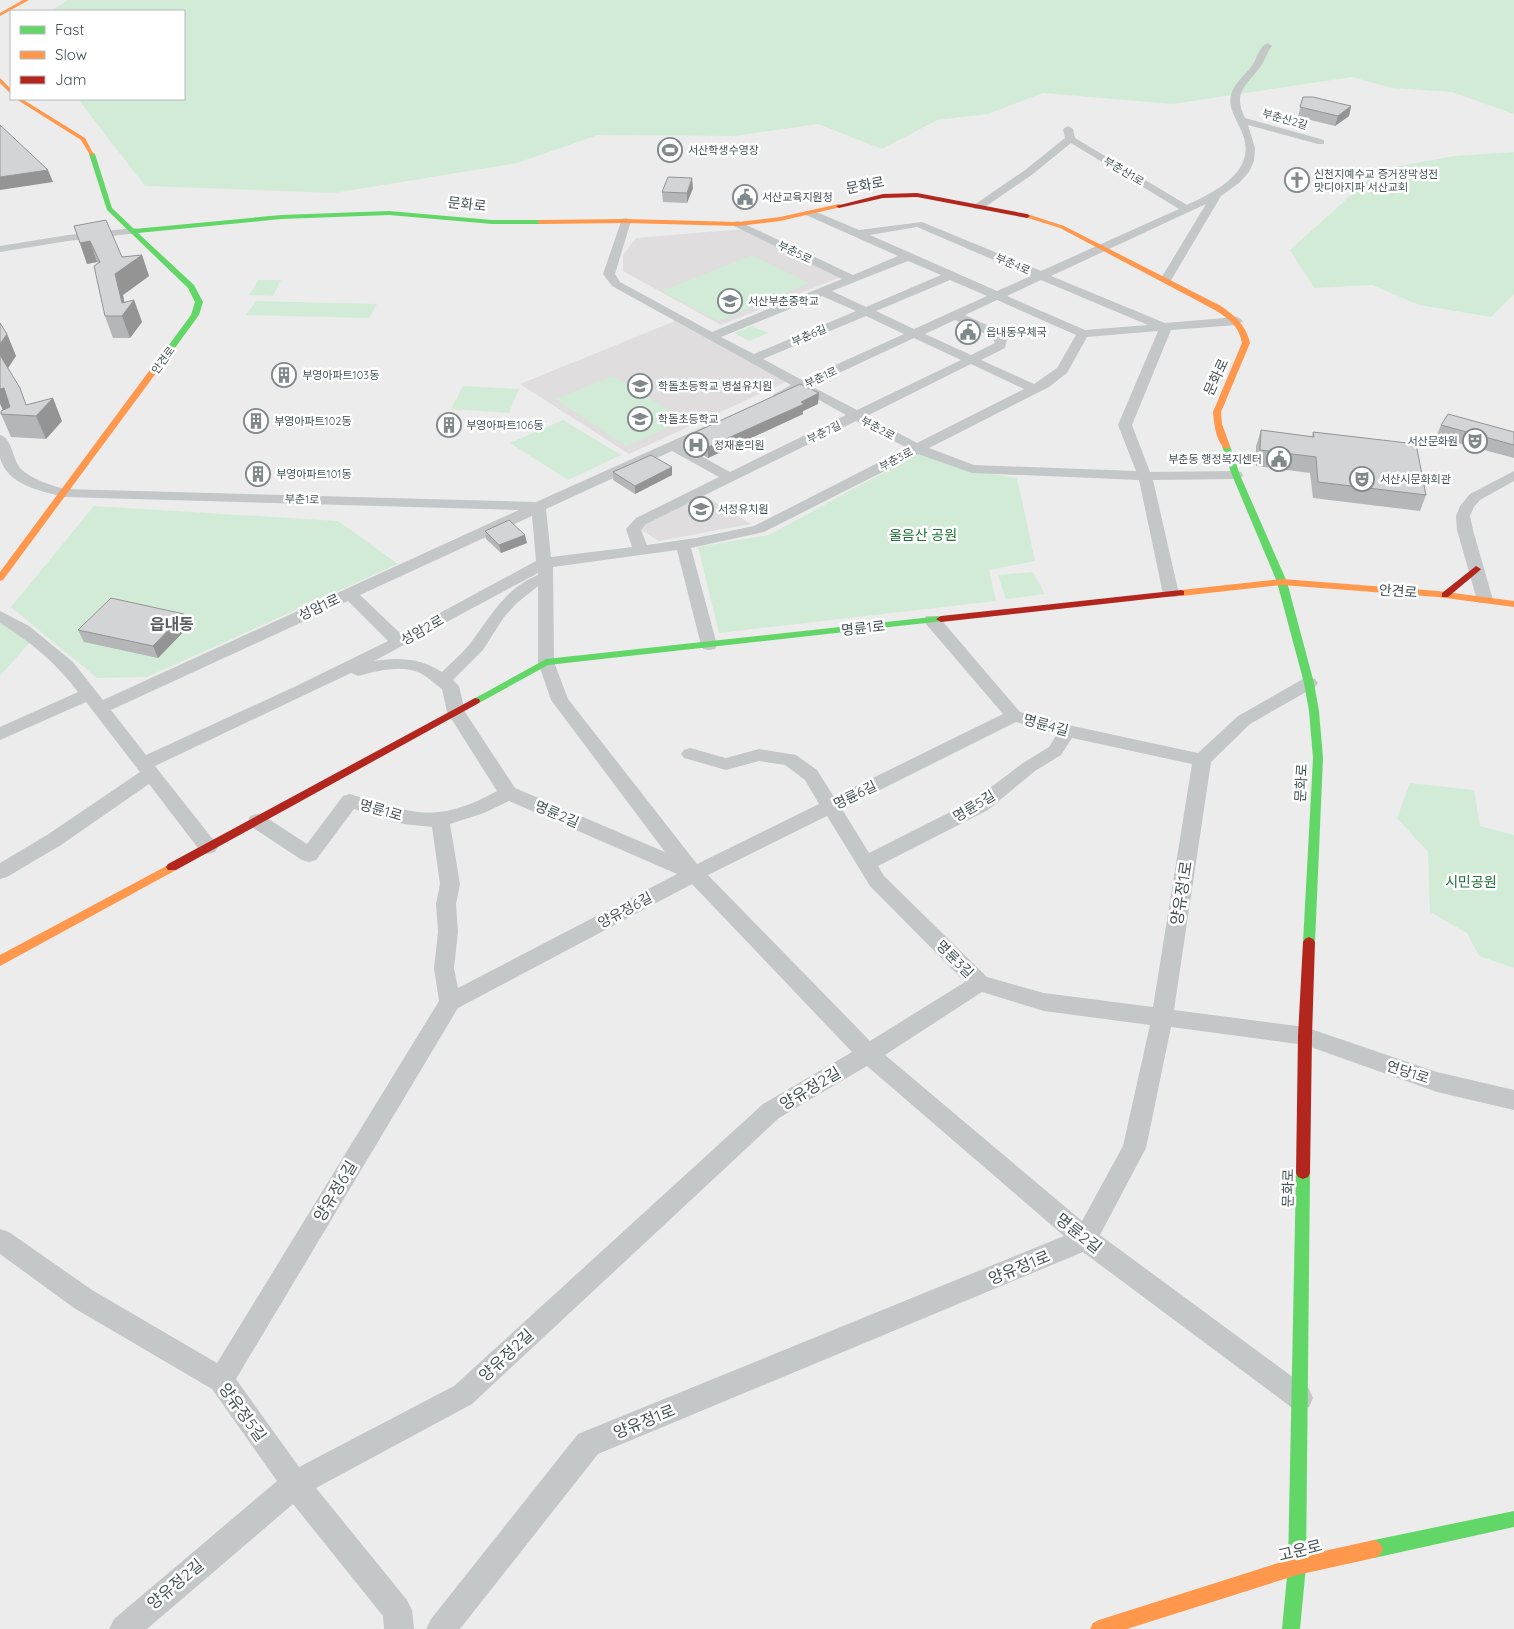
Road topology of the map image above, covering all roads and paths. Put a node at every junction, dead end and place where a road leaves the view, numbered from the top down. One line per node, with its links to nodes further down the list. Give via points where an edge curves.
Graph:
1 (21, 2): 3 (main road); 4 (main road)
2 (10, 11): 5 (main road)
3 (0, 12)
4 (0, 16)
5 (0, 20)
6 (1268, 46): 10 (street, via 1243,80 1235,98)
7 (0, 80): 8 (main road)
8 (10, 92)
9 (21, 100): 18 (main road, 안견로, via 69,129 88,145 109,210)
10 (1242, 120): 11 (street, 부춘산2길); 12 (street, via 1251,148 1250,160 1244,172)
11 (1321, 142)
12 (1218, 193): 14 (street); 26 (street)
13 (978, 207): 14 (street, 부춘산1로, via 1029,172 1069,134); 15 (main road, 문화로, via 928,196 896,194); 20 (main road, 문화로, via 1050,223)
14 (1187, 209): 20 (street)
15 (810, 213): 17 (main road, 문화로); 19 (street)
16 (626, 221): 17 (main road, 문화로); 18 (main road, 문화로, via 492,222 413,214 355,214 281,217); 35 (street, 부춘2로, via 609,274 611,279)
17 (738, 224): 25 (street, 부춘5로)
18 (134, 231): 21 (street); 50 (main road, 안견로, via 190,288 198,298 199,306)
19 (857, 234): 22 (street); 24 (street, 부춘4로, via 918,223)
20 (1104, 248): 24 (street, 부춘1로); 26 (main road, 문화로)
21 (0, 249)
22 (909, 256): 23 (street); 25 (street)
23 (951, 275): 28 (street); 29 (street, 부춘6길)
24 (1042, 276): 28 (street, 부춘1로); 32 (street, 부춘4로)
25 (852, 279): 27 (street)
26 (1166, 280): 31 (main road, 문화로)
27 (822, 291): 29 (street); 35 (street)
28 (998, 296): 30 (street, 부춘1로); 34 (street)
29 (865, 311): 33 (street); 36 (street, 부춘6길)
30 (956, 315): 33 (street, 부춘1로); 37 (street, 부춘7길, via 996,334 1002,341 1000,346)
31 (1237, 321): 32 (street, 부춘4로); 46 (main road, 문화로, via 1245,335 1245,348 1220,400 1217,417)
32 (1166, 328): 34 (street); 48 (street, via 1125,425)
33 (915, 334): 37 (street); 38 (street, 부춘1로)
34 (1083, 334): 39 (street, 부춘3로, via 1062,370)
35 (712, 336): 36 (street, 부춘2로)
36 (753, 358): 38 (street, 부춘2로)
37 (972, 360): 39 (street); 41 (street, 부춘7길)
38 (802, 385): 40 (street, 부춘1로); 41 (street, 부춘2로)
39 (1035, 389): 45 (street, 부춘3로)
40 (767, 401)
41 (857, 416): 45 (street, 부춘2로); 49 (street, 부춘7길)
42 (724, 421): 44 (street, 부춘1로)
43 (0, 439): 50 (street, via 16,472)
44 (672, 444): 49 (street); 51 (street, 부춘1로)
45 (916, 448): 48 (street, 부춘2로, via 972,470); 52 (street, 부춘3로, via 759,529)
46 (1236, 475): 48 (street, 부춘2로); 57 (main road, 문화로)
47 (1514, 475): 54 (street, via 1476,498 1465,510 1463,523)
48 (1145, 476): 59 (street)
49 (730, 478): 53 (street, 부춘7길, via 638,523 634,529)
50 (65, 493): 51 (street, 부춘1로); 56 (main road, 안견로)
51 (538, 506): 55 (street); 58 (street, 성암1로)
52 (683, 545): 53 (street, 부춘3로); 66 (street)
53 (641, 550): 55 (street, 부춘3로)
54 (1476, 569): 60 (main road); 61 (street)
55 (545, 570): 65 (street, 성암2로); 67 (street); 68 (street, via 498,614 478,646)
56 (0, 578)
57 (1282, 582): 59 (main road, 명륜1로); 60 (main road, 안견로); 69 (main road, 문화로)
58 (348, 593): 65 (street); 72 (street, 성암1로)
59 (1171, 594): 64 (main road, 명륜1로)
60 (1445, 595): 61 (main road, 안견로)
61 (1485, 600): 62 (main road, 안견로)
62 (1514, 604)
63 (0, 616): 71 (street, via 23,630 67,666)
64 (932, 620): 66 (main road, 명륜1로); 74 (street, 명륜4길)
65 (400, 642): 70 (street, 성암2로)
66 (709, 645): 67 (main road, 명륜1로)
67 (546, 662): 73 (main road, 명륜1로); 87 (street, 명륜2길, via 560,700 684,863)
68 (442, 682): 70 (street, 성암2로, via 426,669 393,664 367,668); 73 (street, via 450,686)
69 (1310, 683): 78 (street, via 1244,720); 92 (main road, 문화로, via 1318,758)
70 (298, 692): 79 (street, 성암2로)
71 (88, 694): 72 (street); 76 (street)
72 (100, 708): 79 (street)
73 (456, 712): 80 (street); 83 (main road, 명륜1로)
74 (1014, 716): 75 (street, 명륜4길); 81 (street, 명륜6길)
75 (1068, 731): 78 (street, 명륜4길); 85 (street, 명륜5길, via 1055,751 981,805)
76 (0, 734)
77 (690, 754): 81 (street, 명륜3길, via 726,764 758,755 790,759 812,774)
78 (1202, 760): 91 (street, 양유정1로)
79 (147, 768): 84 (street); 86 (street, 성암2로, via 54,840)
80 (508, 793): 82 (street, 명륜1로, via 483,808); 87 (street, 명륜2길)
81 (830, 807): 85 (street, 명륜3길); 87 (street, 명륜6길)
82 (440, 819): 83 (street, 명륜1로, via 419,820 350,801 310,855); 90 (street, via 450,884 446,904 448,932 444,968)
83 (257, 821): 84 (main road, 명륜1로)
84 (208, 848): 88 (main road, 명륜1로)
85 (866, 864): 89 (street, 명륜3길, via 877,881)
86 (0, 872)
87 (695, 873): 90 (street, 양유정6길); 93 (street, 명륜2길)
88 (0, 962)
89 (980, 983): 91 (street, 명륜3길, via 1044,1002); 93 (street)
90 (450, 1002): 97 (street, 양유정6길)
91 (1162, 1018): 92 (street, 명륜3길); 95 (street, 양유정1로, via 1134,1148)
92 (1305, 1036): 94 (street, 연당1로, via 1437,1082); 98 (main road, 문화로)
93 (868, 1054): 95 (street, 명륜2길); 99 (street, 양유정2길, via 770,1111 463,1395)
94 (1514, 1100)
95 (1085, 1239): 98 (street, 명륜2길); 104 (street, 양유정1로, via 588,1444)
96 (0, 1240): 97 (street, 양유정5길, via 83,1299)
97 (221, 1380): 99 (street, 양유정5길)
98 (1300, 1398): 101 (main road, 문화로)
99 (294, 1484): 102 (street, 양유정2길); 103 (street, 양유정5길, via 397,1610)
100 (1514, 1519): 101 (main road, 고운로)
101 (1297, 1566): 105 (main road, 고운로); 106 (main road, 문화로)
102 (124, 1629)
103 (399, 1629)
104 (441, 1629)
105 (1098, 1629)
106 (1291, 1629)

